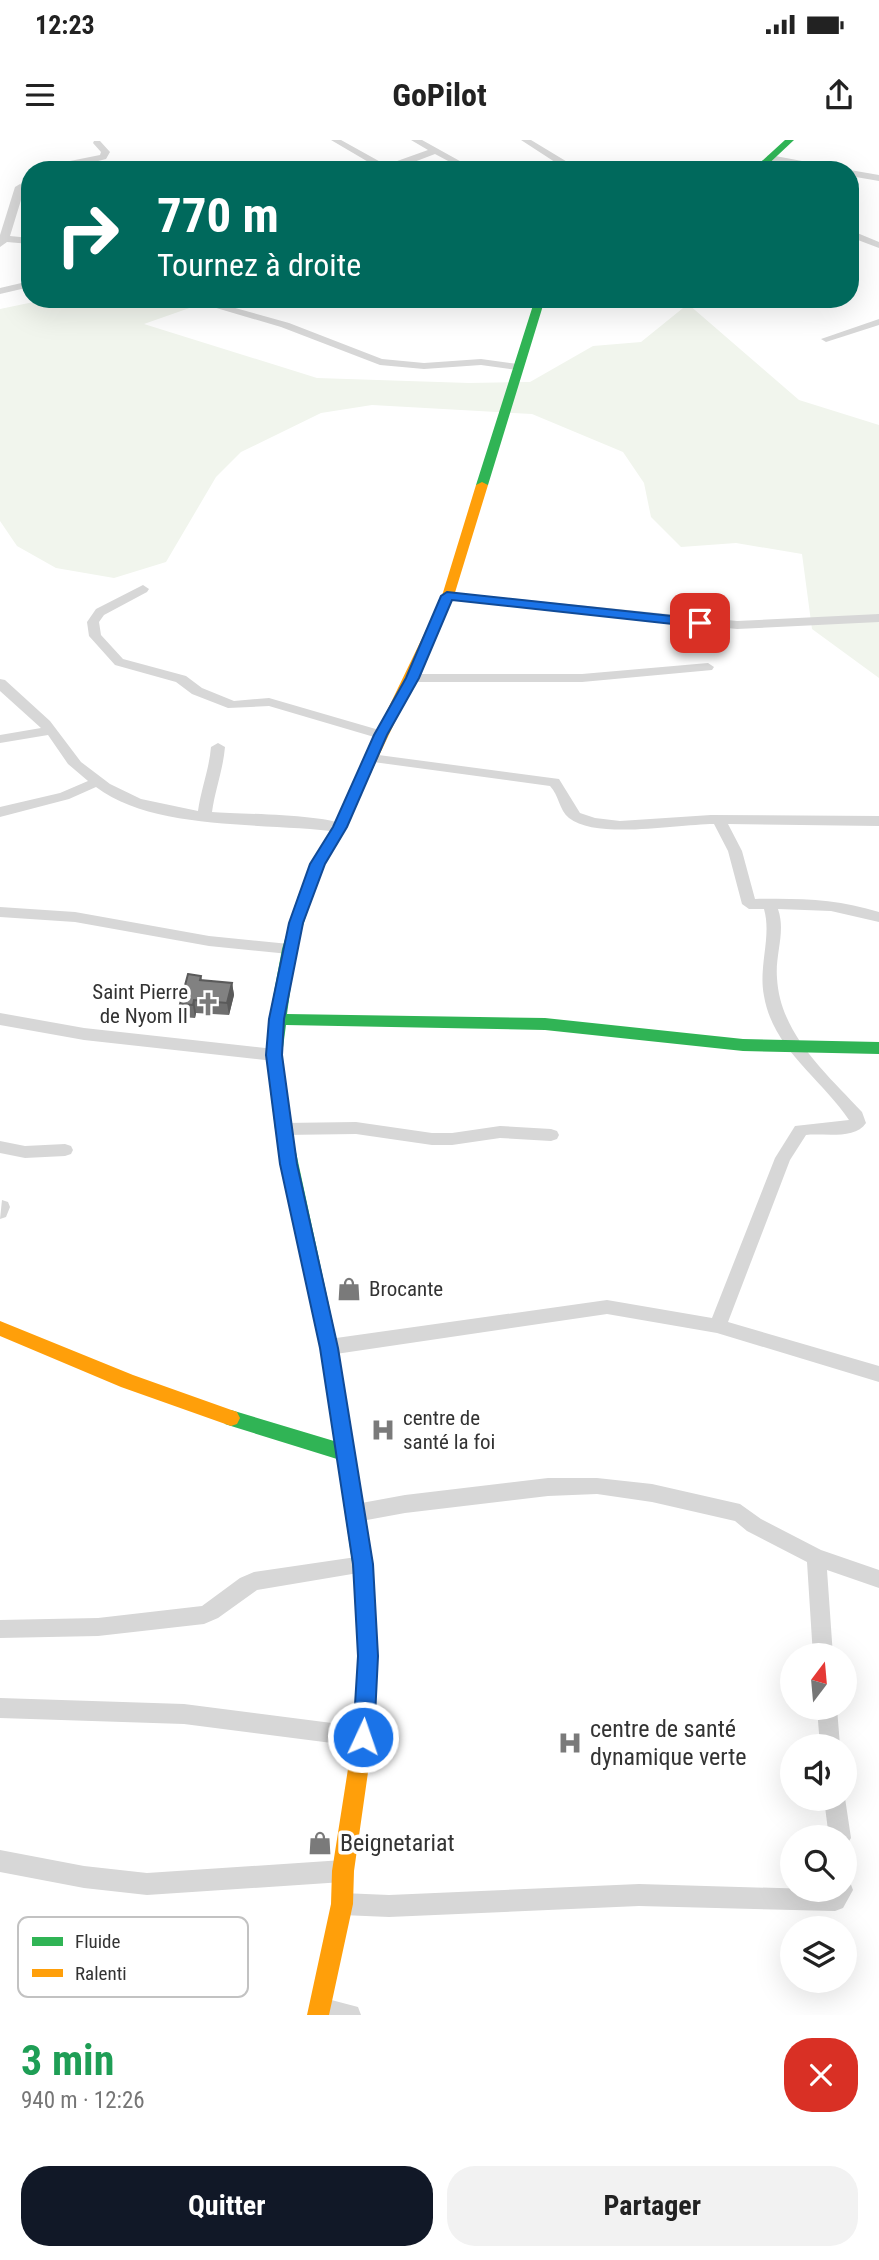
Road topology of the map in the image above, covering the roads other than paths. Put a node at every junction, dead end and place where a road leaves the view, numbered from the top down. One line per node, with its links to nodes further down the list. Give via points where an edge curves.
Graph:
1 (335, 140): 9 (street)
2 (415, 140): 6 (street)
3 (525, 140): 12 (street)
4 (790, 140): 7 (main road)
5 (97, 143): 8 (street, via 106,152 103,157)
6 (435, 151): 10 (street); 11 (street)
7 (770, 158): 13 (main road); 14 (street)
8 (83, 161)
9 (373, 161)
10 (408, 161)
11 (454, 161)
12 (561, 161)
13 (766, 161)
14 (786, 161)
15 (859, 175): 16 (street)
16 (879, 178)
17 (20, 187): 19 (street, via 19,206)
18 (859, 237): 21 (street)
19 (2, 240): 20 (street)
20 (21, 241)
21 (879, 245)
22 (21, 286): 23 (street)
23 (0, 291)
24 (224, 308): 28 (street, via 285,325 380,362 424,366 481,362)
25 (537, 308): 28 (main road)
26 (879, 322): 27 (street)
27 (826, 339)
28 (518, 367): 30 (main road)
29 (143, 589): 36 (street, via 100,612 93,622 95,636 119,662 181,680 233,705 269,702)
30 (447, 596): 31 (street, via 737,625); 33 (main road)
31 (879, 618)
32 (708, 667): 33 (street, via 582,678)
33 (412, 678): 36 (main road)
34 (0, 683): 35 (street)
35 (51, 730): 37 (street); 40 (street, via 75,763)
36 (380, 735): 39 (main road)
37 (0, 739)
38 (218, 747): 42 (street)
39 (371, 758): 43 (street, via 554,782 573,815 602,824); 45 (main road)
40 (97, 782): 41 (street, via 64,796); 42 (street, via 141,806)
41 (0, 812)
42 (204, 817): 45 (street, via 299,820)
43 (719, 820): 44 (street); 46 (street, via 737,851 749,904)
44 (879, 821)
45 (340, 827): 49 (main road, via 318,864)
46 (769, 903): 48 (street, via 825,906); 52 (street, via 775,921 769,987)
47 (0, 912): 49 (street, via 112,921 221,943)
48 (879, 917)
49 (289, 949): 51 (main road)
50 (0, 1019): 54 (street, via 96,1036)
51 (277, 1019): 52 (main road, via 545,1024 743,1045); 54 (main road)
52 (793, 1045): 53 (main road); 59 (street, via 858,1123 846,1129 802,1130 783,1158)
53 (879, 1048)
54 (274, 1055): 55 (main road)
55 (283, 1129): 56 (street, via 356,1128 432,1139 500,1132); 61 (main road)
56 (551, 1135)
57 (0, 1147): 58 (street, via 25,1152)
58 (65, 1150)
59 (716, 1326): 61 (street, via 607,1307); 62 (street)
60 (0, 1328): 63 (main road, via 232,1419)
61 (329, 1348): 63 (main road)
62 (879, 1374)
63 (346, 1453): 64 (main road)
64 (356, 1513): 65 (street, via 548,1487 597,1486 740,1513); 66 (main road)
65 (816, 1557): 67 (street); 69 (street)
66 (363, 1564): 68 (street, via 254,1581 204,1615 98,1627); 71 (main road, via 368,1656)
67 (878, 1575)
68 (0, 1629)
69 (822, 1643)
70 (0, 1708): 71 (street, via 184,1714)
71 (363, 1737): 73 (main road)
72 (0, 1861): 73 (street, via 147,1884)
73 (343, 1871): 75 (main road)
74 (780, 1899): 75 (street, via 639,1895)
75 (342, 1904): 76 (main road)
76 (319, 2011): 77 (street)
77 (350, 2015)

